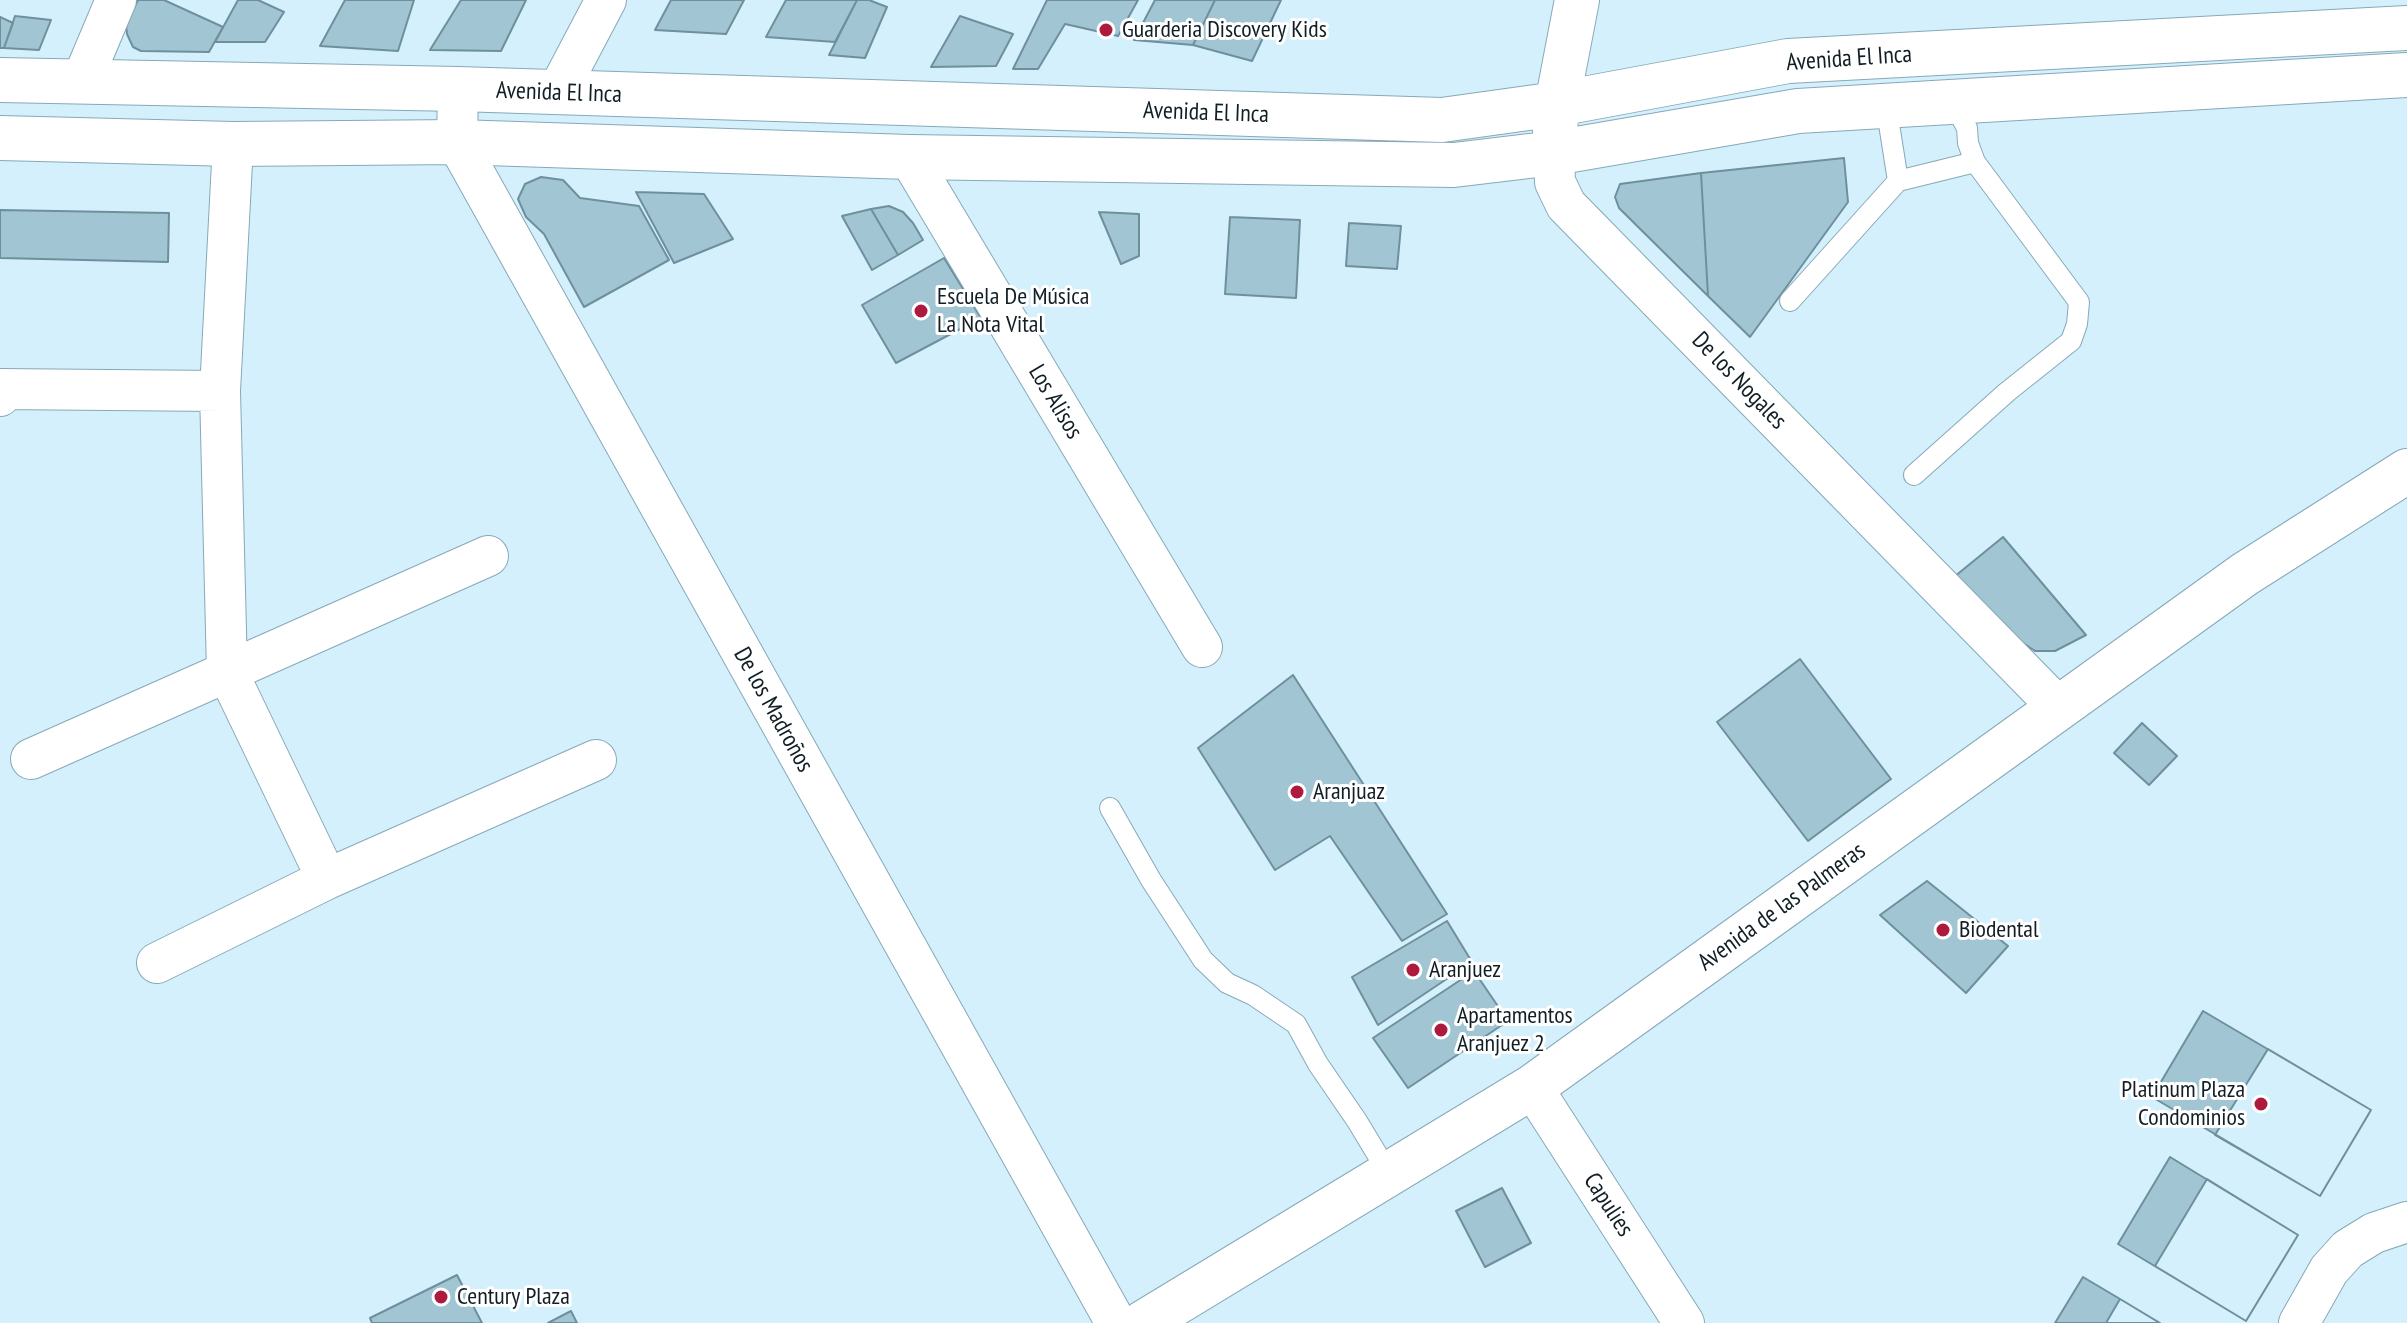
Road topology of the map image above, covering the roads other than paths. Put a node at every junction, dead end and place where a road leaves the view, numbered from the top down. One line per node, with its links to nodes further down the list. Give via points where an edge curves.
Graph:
1 (116, 0): 7 (street)
2 (606, 0): 9 (street)
3 (1577, 0): 11 (main road, De los Nogales)
4 (2407, 28): 11 (main road, Avenida El Inca, via 1788,61)
5 (2407, 75): 10 (main road, Avenida El Inca)
6 (0, 80): 7 (main road, Avenida El Inca)
7 (81, 83): 8 (main road, Avenida El Inca)
8 (458, 89): 9 (main road, Avenida El Inca); 14 (street)
9 (557, 93): 11 (main road, Avenida El Inca, via 1442,120)
10 (1952, 101): 12 (main road, Avenida El Inca); 18 (lane, via 1967,128)
11 (1557, 104): 16 (main road, De los Nogales)
12 (1886, 105): 16 (main road, Avenida El Inca, via 1798,111); 19 (lane)
13 (0, 138): 15 (main road, Avenida El Inca)
14 (457, 142): 15 (main road, Avenida El Inca); 17 (main road, Avenida El Inca); 37 (street, De los Madroños)
15 (233, 144): 21 (street)
16 (1554, 153): 17 (main road, Avenida El Inca, via 1454,165); 28 (street, De los Nogales, via 1555,182 1566,205)
17 (909, 157): 26 (street, Los Alisos)
18 (1975, 162): 19 (lane); 24 (lane, via 2079,302 2077,324 2071,341)
19 (1898, 181): 20 (lane)
20 (1790, 301)
21 (220, 391): 22 (street, via 0,389); 27 (street)
22 (0, 396)
23 (2407, 471): 28 (main road, Avenida de las Palmeras, via 2245,574)
24 (1914, 475)
25 (488, 556): 27 (street)
26 (1202, 647)
27 (227, 671): 29 (street); 32 (street)
28 (2058, 707): 34 (main road, Avenida de las Palmeras)
29 (31, 759)
30 (596, 760): 32 (street)
31 (1110, 808): 35 (lane, via 1203,960 1227,983 1296,1024)
32 (327, 879): 33 (street)
33 (157, 963)
34 (1532, 1087): 35 (main road, Avenida de las Palmeras); 39 (street, Capulies)
35 (1389, 1174): 38 (main road, Avenida de las Palmeras)
36 (2407, 1222): 40 (street, via 2348,1249 2329,1270)
37 (1116, 1323)
38 (1143, 1323)
39 (1684, 1323)
40 (2299, 1323)

